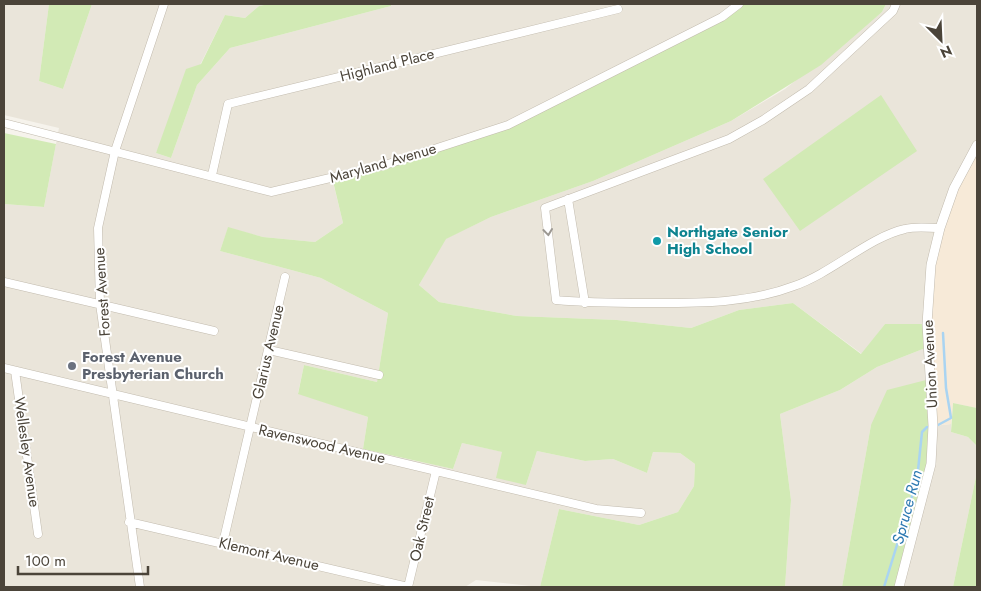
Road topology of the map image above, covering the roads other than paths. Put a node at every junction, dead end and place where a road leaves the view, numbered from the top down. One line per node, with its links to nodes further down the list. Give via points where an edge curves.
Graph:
1 (164, 4): 7 (street, Forest Avenue)
2 (739, 4): 8 (street, Maryland Avenue, via 722,17 508,126 385,165 271,192)
3 (896, 4): 9 (street, via 893,11 809,89 763,120 729,139)
4 (618, 9): 8 (street, Highland Place, via 228,104)
5 (4, 123): 7 (street, Maryland Avenue)
6 (977, 145): 10 (street, Union Avenue, via 954,188)
7 (115, 151): 8 (street, Maryland Avenue); 14 (street, Forest Avenue, via 98,228)
8 (212, 175)
9 (568, 200): 13 (street); 13 (street, one-way to 13, via 545,208 556,300)
10 (940, 228): 13 (street, via 905,229 888,235 824,273 750,298 699,303); 29 (street, Union Avenue, via 931,265 927,319 933,426 931,464)
11 (285, 277): 16 (street, Glarius Avenue)
12 (4, 282): 14 (street)
13 (585, 303)
14 (100, 304): 15 (street); 20 (street, Forest Avenue)
15 (214, 331)
16 (269, 350): 19 (street); 21 (street, Glarius Avenue)
17 (4, 368): 18 (street, Ravenswood Avenue)
18 (15, 371): 20 (street, Ravenswood Avenue); 25 (street, Wellesley Avenue)
19 (379, 375)
20 (112, 395): 21 (street, Ravenswood Avenue); 24 (street, Forest Avenue)
21 (251, 428): 22 (street, Ravenswood Avenue); 26 (street, Glarius Avenue)
22 (436, 471): 23 (street, Ravenswood Avenue, via 596,509); 28 (street, Oak Street)
23 (641, 513)
24 (129, 522): 26 (street, Klemont Avenue); 27 (street, Forest Avenue)
25 (38, 534)
26 (223, 543): 28 (street, Klemont Avenue)
27 (140, 587)
28 (408, 587)
29 (899, 587)

